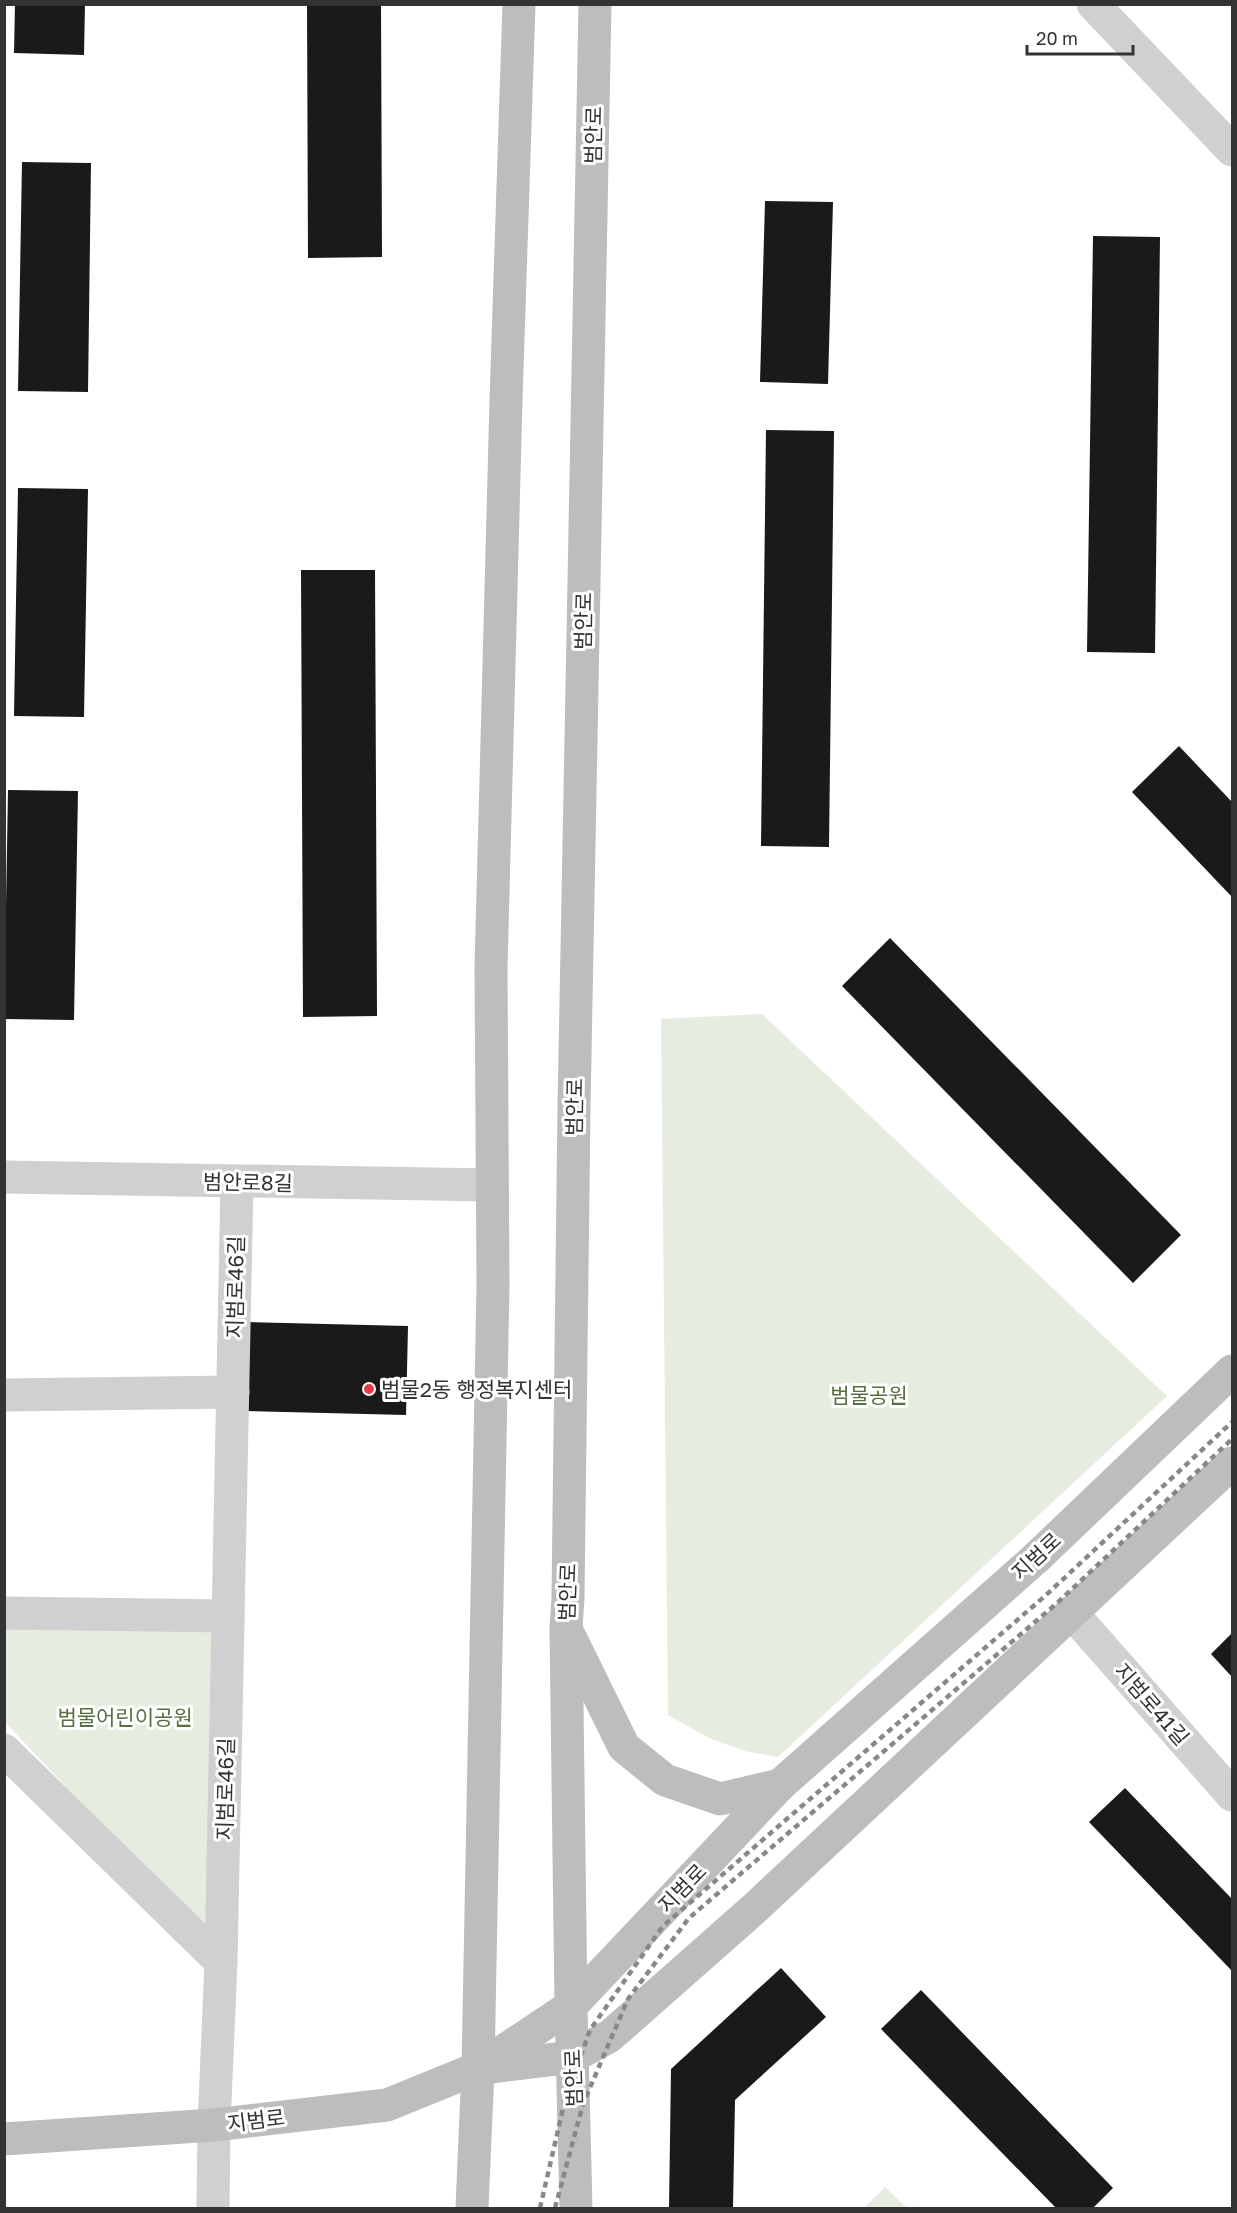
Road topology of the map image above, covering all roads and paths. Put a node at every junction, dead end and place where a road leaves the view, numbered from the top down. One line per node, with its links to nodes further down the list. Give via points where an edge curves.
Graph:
1 (519, 4): 7 (main road, via 492,956)
2 (595, 4): 15 (main road, 범안로)
3 (1094, 4): 4 (street)
4 (1233, 150)
5 (4, 1177): 6 (street, 범안로8길)
6 (237, 1182): 7 (street, 범안로8길); 9 (street, 지범로46길)
7 (492, 1185): 22 (main road)
8 (1233, 1371): 17 (main road, 지범로, via 1036,1558)
9 (232, 1392): 10 (street); 14 (street, 지범로46길)
10 (4, 1395)
11 (1233, 1462): 12 (main road)
12 (1071, 1612): 18 (street, 지범로41길); 21 (main road, via 738,1923 610,2036)
13 (4, 1614): 14 (street)
14 (228, 1616): 19 (street, 지범로46길)
15 (566, 1629): 17 (main road, via 624,1747 665,1780 720,1799); 20 (main road, 범안로)
16 (4, 1750): 19 (street)
17 (780, 1785): 20 (main road, 지범로)
18 (1233, 1795)
19 (221, 1962): 23 (street, 지범로46길)
20 (571, 2006): 21 (main road, 범안로); 22 (main road, 지범로)
21 (572, 2057): 22 (main road); 27 (main road, 범안로)
22 (478, 2068): 23 (main road, 지범로, via 387,2105); 26 (main road)
23 (214, 2125): 24 (main road, 지범로); 25 (street, 지범로46길)
24 (4, 2139)
25 (213, 2208)
26 (472, 2208)
27 (576, 2208)

